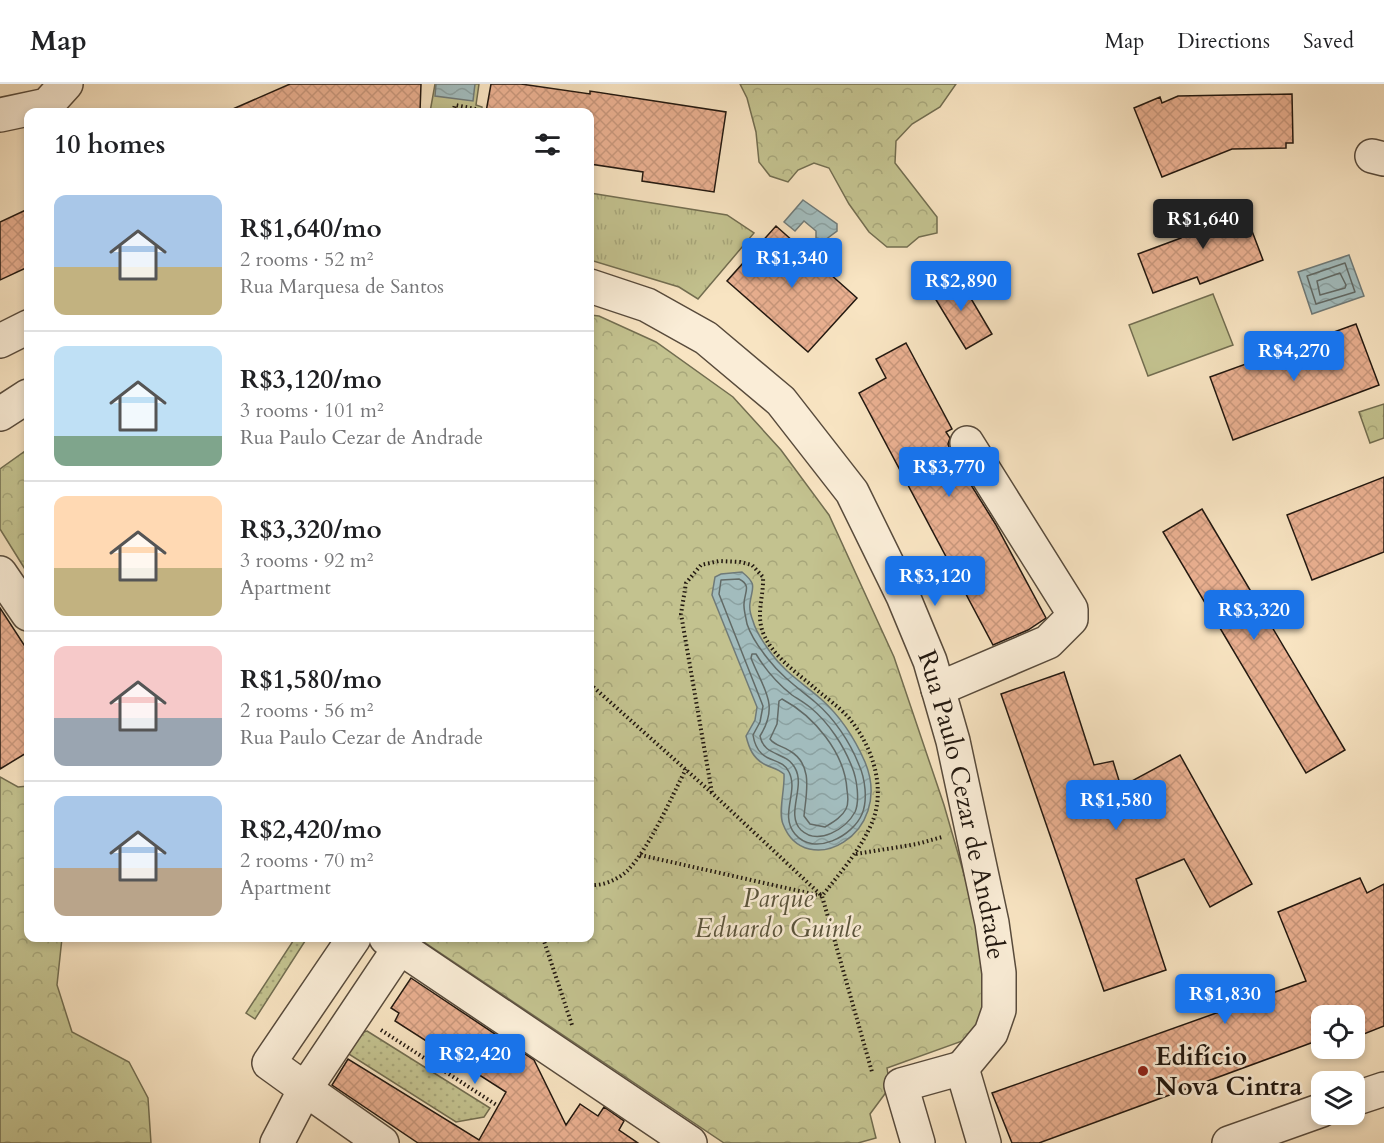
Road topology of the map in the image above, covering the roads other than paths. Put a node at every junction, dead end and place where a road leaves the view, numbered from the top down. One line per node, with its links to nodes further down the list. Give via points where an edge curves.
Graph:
1 (66, 84): 2 (street, via 47,105)
2 (33, 108)
3 (24, 110): 4 (street)
4 (0, 115)
5 (594, 287): 13 (street, Rua Paulo Cezar de Andrade, via 647,305 706,338 781,401 852,492 903,596)
6 (24, 329): 7 (street)
7 (0, 340)
8 (24, 399): 9 (street)
9 (0, 414)
10 (967, 443): 13 (street, via 1071,609 1071,619 1048,642)
11 (0, 573): 12 (street)
12 (24, 608)
13 (938, 689): 16 (street, Rua Paulo Cezar de Andrade, via 990,912 999,974 999,1010 990,1033)
14 (351, 942): 17 (street, via 268,1063)
15 (393, 942): 17 (street, via 355,1013); 23 (street)
16 (962, 1068): 24 (street, via 901,1085); 25 (street)
17 (305, 1089): 21 (street); 22 (street)
18 (1384, 1089): 19 (street)
19 (1365, 1095)
20 (1311, 1114): 26 (street)
21 (277, 1143)
22 (382, 1143)
23 (690, 1143)
24 (918, 1143)
25 (984, 1143)
26 (1229, 1143)

